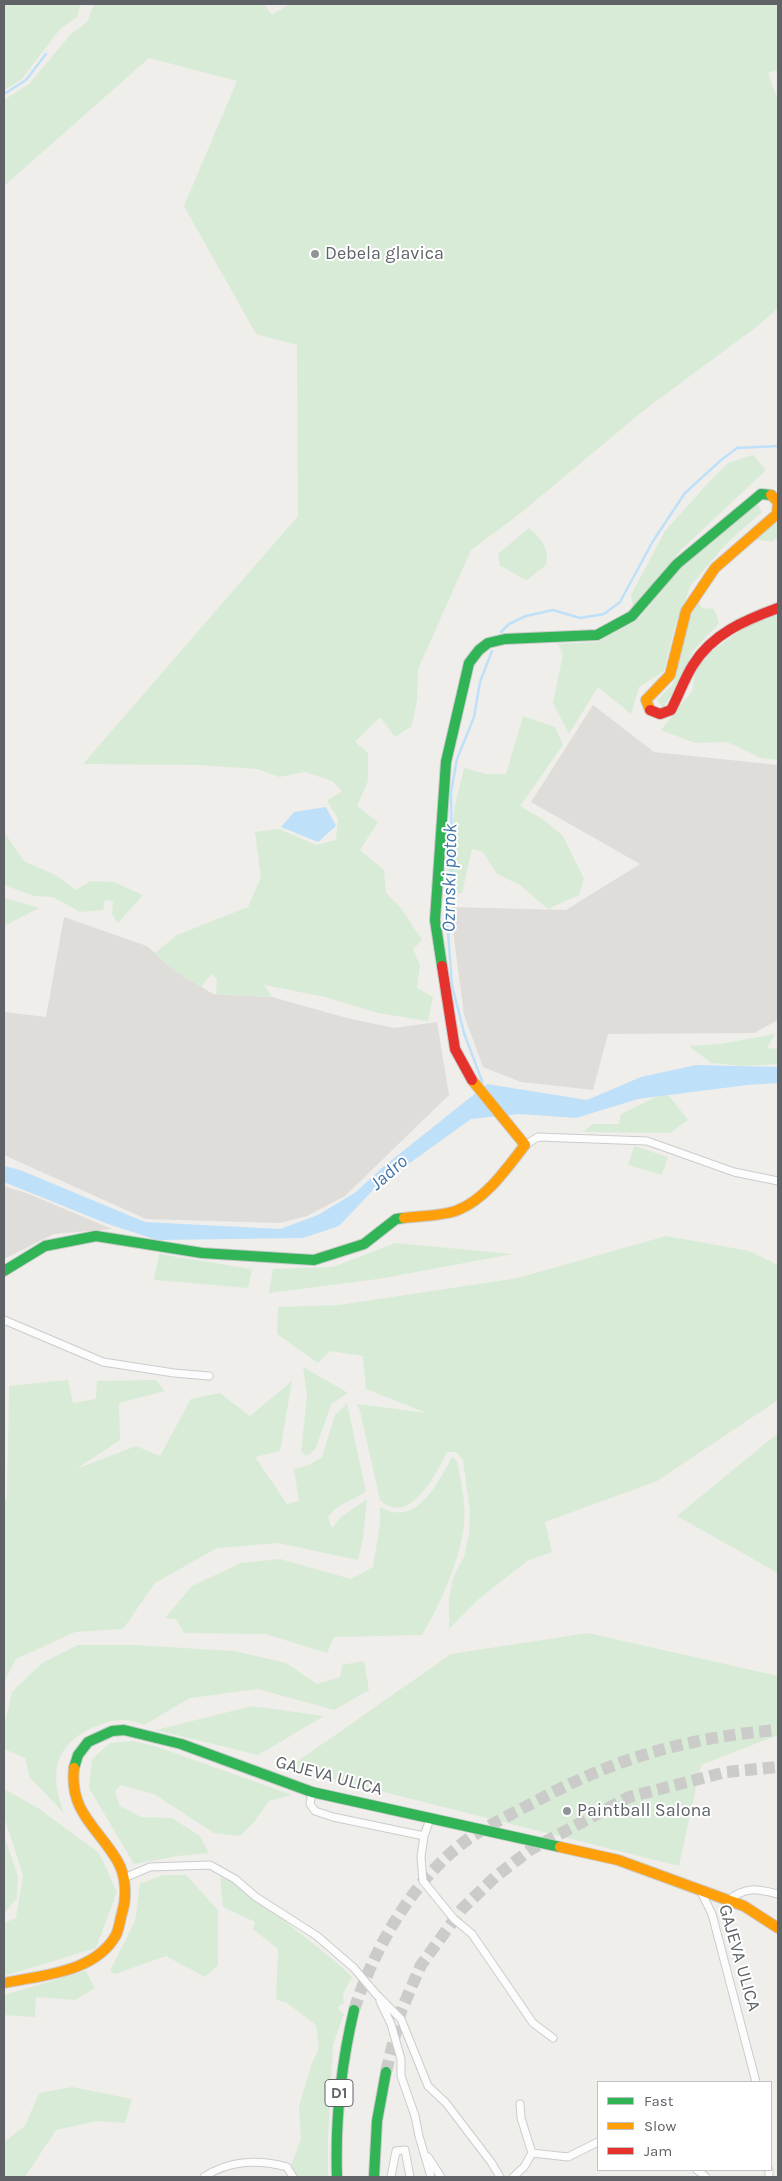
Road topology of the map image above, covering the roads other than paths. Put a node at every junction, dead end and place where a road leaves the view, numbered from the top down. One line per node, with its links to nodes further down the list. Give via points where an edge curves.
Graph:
1 (778, 608): 2 (main road, via 754,616 718,636 704,648 671,710 659,715 649,710 646,700 665,682 673,669 686,611 716,568 777,514 778,502 772,495 761,494 677,564 632,616 597,635 505,639 488,643 470,663 446,762 435,920 455,1049 469,1077)
2 (525, 1145): 3 (street, via 538,1137 647,1141 734,1172); 4 (main road, via 475,1201 438,1215 396,1219 364,1244 314,1260 202,1253 96,1236 45,1246)
3 (778, 1181)
4 (4, 1271)
5 (4, 1320): 6 (street, via 103,1362)
6 (209, 1376)
7 (312, 1792): 8 (main road, GAJEVA ULICA); 9 (street, via 310,1804 314,1811); 10 (main road, GAJEVA ULICA, via 181,1744 138,1732 124,1730 100,1735 88,1742 78,1755 73,1785 82,1812 106,1843)
8 (430, 1819): 9 (street); 11 (main road, GAJEVA ULICA, via 618,1860)
9 (424, 1836): 18 (street, via 421,1857 423,1881 454,1919 472,1934 533,2023)
10 (124, 1878): 15 (main road, GAJEVA ULICA, via 126,1893 122,1920 106,1947 76,1967); 16 (street, via 150,1866 210,1866 235,1879 256,1897 317,1936 354,1968)
11 (700, 1890): 13 (main road); 20 (street, GAJEVA ULICA, via 712,1914)
12 (778, 1894): 13 (street, via 758,1889 740,1891)
13 (728, 1900): 14 (main road, via 744,1906)
14 (778, 1928)
15 (4, 1983)
16 (376, 1994): 22 (street, via 391,2024 401,2059 400,2076); 33 (street, via 401,2019 428,2086 446,2102)
17 (354, 2010): 27 (main road, D1, via 345,2044 339,2091)
18 (553, 2038)
19 (386, 2072): 28 (main road, via 377,2121)
20 (756, 2081)
21 (520, 2104): 24 (street)
22 (419, 2136): 31 (street); 32 (street)
23 (597, 2142): 24 (street, via 568,2157)
24 (532, 2153): 34 (street)
25 (204, 2177): 26 (street, via 242,2162 270,2162 287,2167)
26 (293, 2177)
27 (337, 2177)
28 (374, 2177)
29 (391, 2177): 30 (street, via 396,2150 405,2150)
30 (410, 2177)
31 (431, 2177)
32 (441, 2177)
33 (500, 2177)
34 (513, 2177)

